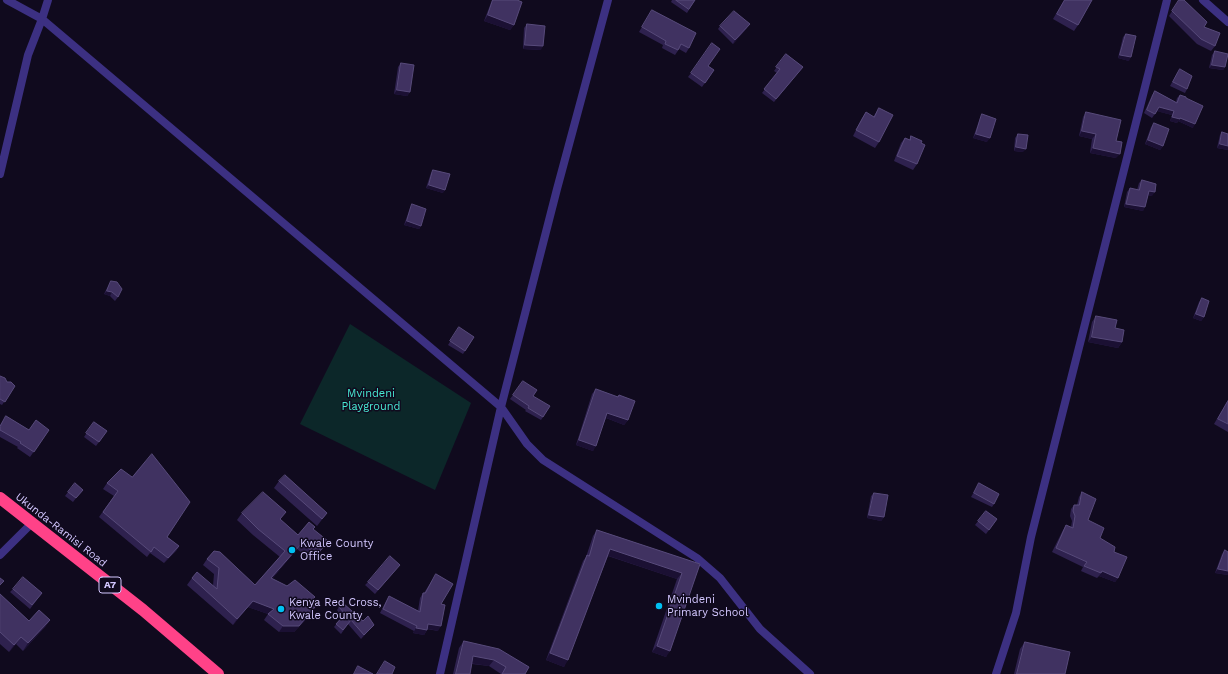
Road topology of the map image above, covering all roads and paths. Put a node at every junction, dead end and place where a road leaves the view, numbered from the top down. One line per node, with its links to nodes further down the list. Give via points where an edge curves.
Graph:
1 (7, 0): 6 (street)
2 (48, 0): 6 (street)
3 (608, 0): 9 (street)
4 (1168, 0): 16 (street, via 1031,537 1016,613)
5 (1203, 0): 7 (street)
6 (42, 19): 8 (street, via 28,55); 9 (street)
7 (1228, 22)
8 (0, 174)
9 (501, 407): 14 (street); 15 (street, via 527,444 543,460 697,558 720,578 760,629)
10 (0, 498): 11 (highway, Ukunda-Ramisi Road / A7)
11 (32, 523): 12 (street); 13 (highway, Ukunda-Ramisi Road / A7, via 143,610)
12 (0, 555)
13 (218, 674)
14 (440, 674)
15 (810, 674)
16 (996, 674)

